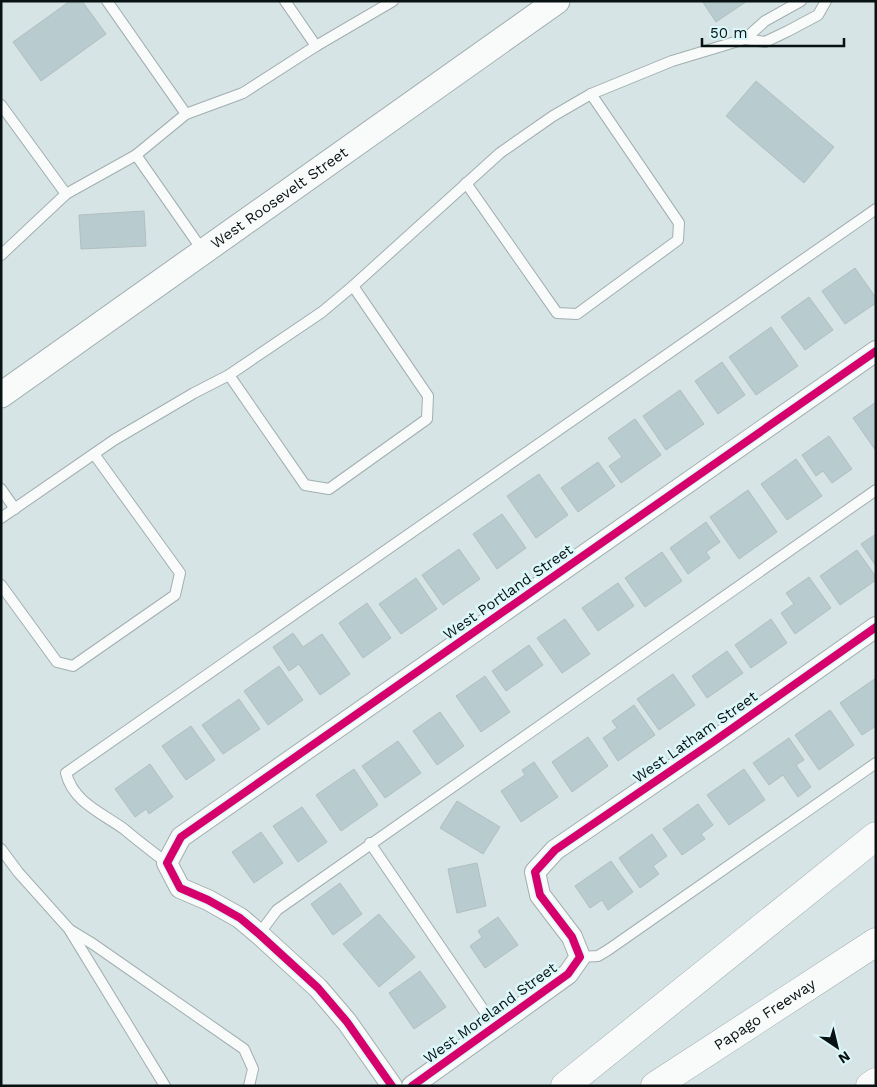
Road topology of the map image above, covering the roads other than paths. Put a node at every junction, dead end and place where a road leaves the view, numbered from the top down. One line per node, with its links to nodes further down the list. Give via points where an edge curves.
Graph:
1 (107, 1): 11 (lane)
2 (285, 1): 8 (lane)
3 (393, 1): 8 (lane)
4 (557, 1): 16 (street, West Roosevelt Street)
5 (801, 1): 7 (lane, via 765,21)
6 (826, 1): 7 (lane, via 818,15 788,32 765,42)
7 (745, 39): 9 (lane, via 672,61)
8 (316, 46): 11 (lane, via 243,93)
9 (591, 94): 13 (lane, via 500,153); 13 (lane, via 679,223 678,240 576,314 557,313)
10 (1, 104): 14 (lane)
11 (186, 114): 12 (lane)
12 (136, 155): 14 (lane); 16 (lane)
13 (466, 183): 18 (lane)
14 (66, 194): 17 (lane)
15 (876, 209): 33 (lane, via 66,773 69,783 88,806)
16 (204, 251): 21 (street, West Roosevelt Street)
17 (1, 255)
18 (353, 286): 20 (lane, via 322,312); 20 (lane, via 428,396 426,419 329,489 305,485)
19 (876, 351): 33 (street, West Portland Street, via 182,837)
20 (229, 375): 22 (lane)
21 (1, 395)
22 (94, 454): 25 (lane); 27 (lane, via 180,574 175,596 73,666 57,662)
23 (1, 489): 25 (lane)
24 (876, 490): 31 (lane)
25 (15, 509): 26 (lane)
26 (1, 518)
27 (1, 585)
28 (876, 627): 37 (street, West Latham Street, via 555,850 534,872 540,896 572,937)
29 (876, 763): 37 (lane, via 608,950 598,956)
30 (876, 836): 44 (highway)
31 (370, 843): 35 (lane, via 277,910); 38 (lane)
32 (1, 849): 34 (lane)
33 (167, 863): 35 (street, via 180,888 216,904)
34 (69, 929): 40 (lane); 41 (lane, via 244,1049 253,1069)
35 (259, 934): 42 (street, via 318,988 347,1022)
36 (876, 942): 45 (highway, Papago Freeway)
37 (580, 958): 38 (street, West Moreland Street, via 568,974)
38 (495, 1026): 43 (street, West Moreland Street)
39 (876, 1082): 46 (highway)
40 (165, 1086)
41 (249, 1086)
42 (392, 1086)
43 (412, 1086)
44 (565, 1086)
45 (655, 1086)
46 (870, 1086)

